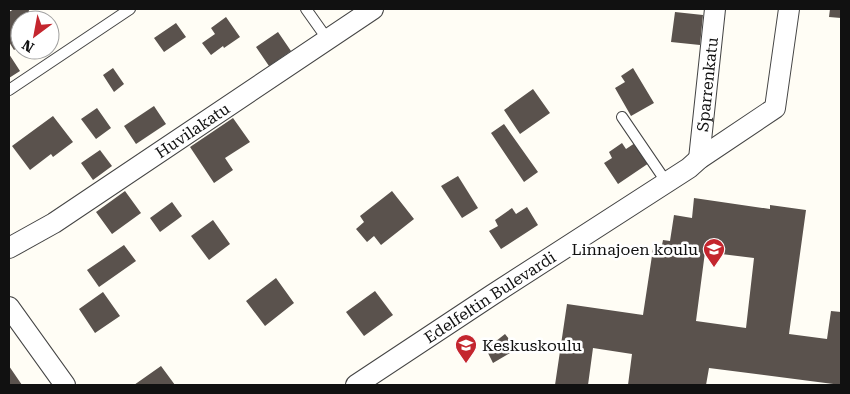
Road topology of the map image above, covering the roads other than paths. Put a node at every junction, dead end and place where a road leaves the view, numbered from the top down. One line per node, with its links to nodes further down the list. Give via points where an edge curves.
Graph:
1 (130, 9): 7 (lane)
2 (306, 9): 6 (lane)
3 (373, 9): 6 (street, Huvilakatu)
4 (715, 9): 9 (street, Sparrenkatu)
5 (788, 9): 9 (street, Edelfeltin Bulevardi, via 774,108)
6 (328, 40): 11 (street, Huvilakatu, via 54,223)
7 (9, 90)
8 (622, 117): 10 (lane)
9 (700, 159): 10 (street, Edelfeltin Bulevardi)
10 (667, 183): 14 (street, Edelfeltin Bulevardi)
11 (9, 248)
12 (9, 307): 13 (street)
13 (65, 385)
14 (356, 385)

